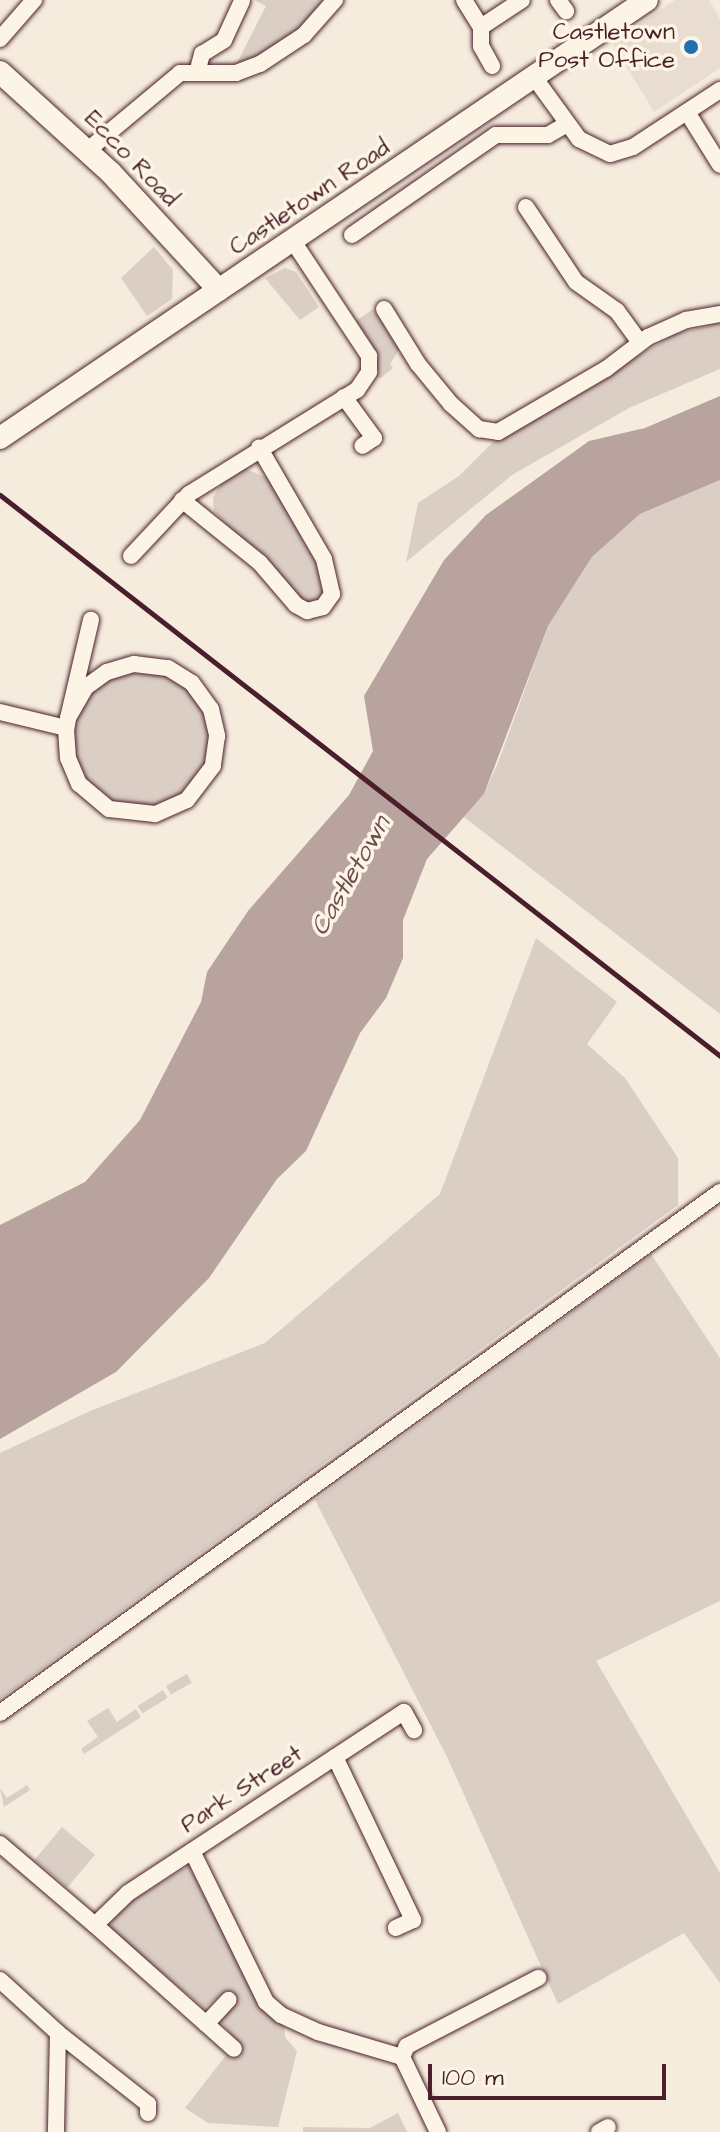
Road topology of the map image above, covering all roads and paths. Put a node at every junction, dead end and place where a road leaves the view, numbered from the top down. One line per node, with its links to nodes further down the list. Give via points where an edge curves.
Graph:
1 (34, 0): 8 (street)
2 (335, 0): 10 (street, via 304,35 236,73)
3 (464, 0): 7 (street)
4 (522, 0): 7 (street)
5 (647, 0): 12 (main road, Castletown Road)
6 (242, 1): 10 (street, via 224,40 202,54)
7 (481, 27): 9 (street, via 481,46)
8 (0, 39)
9 (492, 66)
10 (198, 69): 16 (street, via 180,73)
11 (0, 72): 16 (main road, Ecco Road)
12 (534, 77): 15 (street); 20 (main road, Castletown Road)
13 (720, 90): 14 (street)
14 (687, 112): 15 (street, via 633,147 610,154 591,148); 17 (street)
15 (567, 124): 19 (street, via 548,135 496,135)
16 (88, 150): 21 (main road, Ecco Road)
17 (720, 165)
18 (526, 207): 24 (street, via 576,282 617,311)
19 (352, 235)
20 (293, 241): 21 (main road, Castletown Road); 25 (street, via 369,356 369,372)
21 (219, 290): 26 (main road, Castletown Road)
22 (384, 309): 24 (street, via 451,404 479,429 498,432)
23 (720, 314): 24 (street, via 686,320)
24 (640, 343)
25 (344, 397): 27 (street, via 374,438); 28 (street)
26 (0, 438)
27 (362, 446)
28 (259, 447): 29 (street); 29 (street, via 324,559 332,594 323,607 307,611 296,605 260,563)
29 (182, 500): 30 (street)
30 (131, 556)
31 (91, 620): 33 (street)
32 (0, 712): 33 (street)
33 (67, 723): 33 (street, via 68,758 79,784 109,809 140,816 169,810 199,789 213,766 217,736 203,695 182,675 156,665 134,664 107,672 86,687)
34 (720, 1192): 35 (street)
35 (0, 1713)
36 (414, 1730): 37 (street, Park Street, via 404,1712)
37 (335, 1757): 39 (street, Park Street); 41 (street, via 413,1920)
38 (0, 1844): 40 (street)
39 (192, 1851): 40 (street, Park Street, via 128,1893); 48 (street, via 266,2002 318,2032)
40 (95, 1925): 45 (street)
41 (396, 1928)
42 (538, 1978): 48 (street, via 418,2037)
43 (0, 1980): 46 (street)
44 (228, 2000): 45 (street)
45 (206, 2024): 47 (street)
46 (58, 2033): 49 (street, via 148,2104); 50 (street)
47 (234, 2049)
48 (402, 2057): 51 (street)
49 (148, 2113)
50 (56, 2132)
51 (438, 2132)

